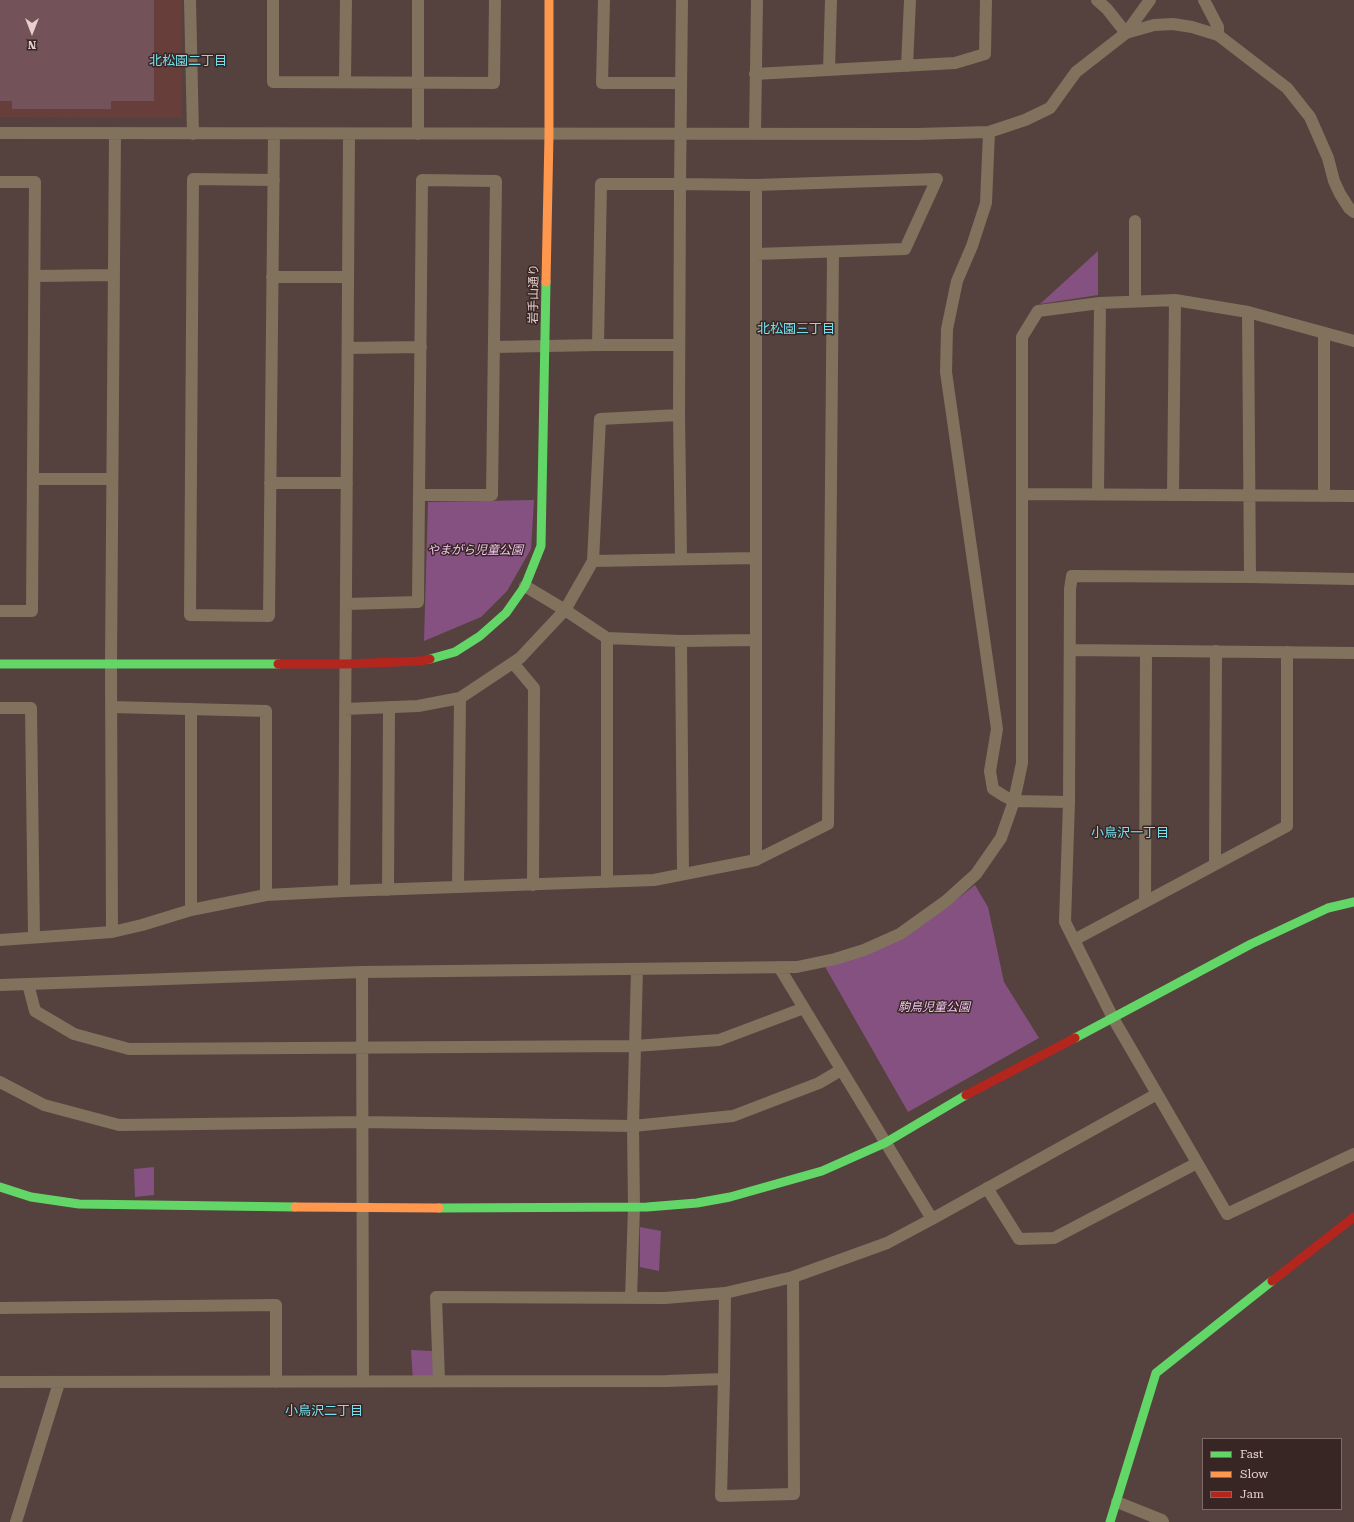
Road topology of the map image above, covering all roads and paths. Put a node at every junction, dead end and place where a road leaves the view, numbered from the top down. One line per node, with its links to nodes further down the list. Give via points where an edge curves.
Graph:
1 (190, 0): 28 (street)
2 (273, 0): 21 (street, via 273,82)
3 (346, 0): 21 (street)
4 (418, 0): 22 (street)
5 (495, 0): 22 (street, via 494,83)
6 (548, 0): 33 (street, 岩手山通り)
7 (604, 0): 23 (street, via 602,84)
8 (682, 0): 23 (street)
9 (757, 0): 20 (street)
10 (831, 0): 19 (street)
11 (910, 0): 18 (street)
12 (986, 0): 18 (street, via 985,54 955,63)
13 (1097, 0): 16 (street)
14 (1150, 0): 16 (street)
15 (1204, 0): 17 (street, via 1218,27)
16 (1126, 33): 17 (street, via 1173,24); 24 (street, via 1076,72 1050,108)
17 (1218, 35): 38 (street, via 1287,88 1310,117 1328,158 1334,181)
18 (907, 66): 19 (street)
19 (829, 70): 20 (street)
20 (755, 74): 32 (street)
21 (345, 82): 22 (street)
22 (418, 82): 31 (street)
23 (681, 84): 26 (street)
24 (989, 132): 32 (street); 97 (street, via 986,203 957,281 947,329 946,372 997,729 990,772 993,789)
25 (0, 133): 27 (street)
26 (680, 133): 32 (street); 33 (street); 36 (street)
27 (115, 134): 28 (street); 42 (street)
28 (193, 134): 29 (street)
29 (274, 134): 30 (street); 34 (street)
30 (349, 134): 31 (street); 45 (street)
31 (418, 134): 33 (street)
32 (754, 134)
33 (549, 135): 54 (street, 岩手山通り)
34 (274, 180): 44 (street); 61 (street, via 193,180 190,615 269,616)
35 (0, 182): 43 (street, via 35,182)
36 (680, 184): 37 (street); 52 (street, via 601,184); 53 (street)
37 (756, 185): 40 (street, via 937,179 905,249); 41 (street)
38 (1354, 212)
39 (1135, 221): 47 (street)
40 (833, 252): 41 (street); 99 (street, via 828,824)
41 (756, 254): 70 (street)
42 (114, 275): 43 (street); 60 (street)
43 (34, 276): 59 (street)
44 (272, 277): 45 (street); 61 (street)
45 (348, 277): 57 (street)
46 (1175, 300): 47 (street); 49 (street); 66 (street)
47 (1135, 301): 48 (street)
48 (1100, 303): 63 (street, via 1038,312 1022,337); 64 (street)
49 (1248, 312): 50 (street); 67 (street)
50 (1324, 333): 51 (street); 68 (street)
51 (1354, 341)
52 (598, 345): 53 (street); 54 (street)
53 (679, 345): 58 (street)
54 (546, 346): 56 (street); 75 (street, 岩手山通り, via 541,546)
55 (420, 347): 56 (street, via 422,180 496,181); 57 (street); 65 (street)
56 (494, 347): 65 (street, via 492,495)
57 (348, 348): 62 (street)
58 (679, 416): 71 (street); 72 (street, via 600,419)
59 (33, 479): 60 (street); 78 (street, via 32,611)
60 (112, 479): 89 (street)
61 (270, 483): 62 (street)
62 (347, 483): 76 (street)
63 (1022, 494): 64 (street); 97 (street, via 1022,763)
64 (1098, 494): 66 (street)
65 (419, 495): 76 (street, via 418,602)
66 (1173, 495): 67 (street)
67 (1249, 495): 68 (street); 73 (street)
68 (1324, 496): 69 (street)
69 (1354, 496)
70 (755, 558): 71 (street); 80 (street)
71 (681, 559): 72 (street)
72 (593, 561): 77 (street)
73 (1250, 577): 74 (street); 82 (street, via 1072,576)
74 (1354, 579)
75 (525, 586): 77 (street); 90 (street, 岩手山通り, via 506,613 480,636 455,652 422,661)
76 (346, 604): 90 (street)
77 (566, 610): 79 (street); 87 (street, via 520,658)
78 (0, 611)
79 (607, 638): 81 (street); 102 (street)
80 (755, 640): 81 (street); 99 (street)
81 (681, 641): 101 (street)
82 (1070, 650): 83 (street); 98 (street)
83 (1146, 651): 84 (street); 108 (street)
84 (1216, 652): 85 (street); 100 (street)
85 (1288, 652): 86 (street); 100 (street, via 1287,826)
86 (1354, 653)
87 (513, 662): 91 (street); 103 (street, via 534,688)
88 (0, 664): 89 (street, 岩手山通り)
89 (111, 664): 90 (street, 岩手山通り); 92 (street)
90 (346, 664): 96 (street)
91 (460, 698): 93 (street, via 418,706); 104 (street)
92 (111, 707): 95 (street); 111 (street)
93 (389, 707): 96 (street); 105 (street)
94 (0, 708): 112 (street, via 30,708)
95 (190, 709): 107 (street, via 266,711); 110 (street)
96 (345, 709): 106 (street)
97 (1014, 801): 98 (street); 115 (street, via 1001,838 976,874 934,910 900,934 864,950 827,961 796,967)
98 (1069, 802): 114 (street, via 1065,922)
99 (756, 860): 101 (street)
100 (1215, 864): 108 (street)
101 (683, 873): 102 (street, via 654,880)
102 (607, 882): 103 (street)
103 (533, 885): 104 (street)
104 (458, 888): 105 (street)
105 (388, 890): 106 (street)
106 (344, 891): 107 (street)
107 (266, 895): 110 (street)
108 (1145, 902): 114 (street)
109 (1354, 902): 121 (street, via 1328,908 1251,944)
110 (190, 910): 111 (street)
111 (112, 932): 112 (street)
112 (34, 937): 113 (street)
113 (0, 940)
114 (1074, 940): 121 (street)
115 (779, 967): 116 (street); 120 (street)
116 (637, 969): 117 (street); 122 (street)
117 (362, 972): 118 (street); 123 (street)
118 (28, 984): 119 (street); 123 (street, via 35,1010 74,1034 129,1049)
119 (0, 985)
120 (804, 1008): 122 (street, via 719,1040); 124 (street)
121 (1113, 1018): 126 (street); 129 (street, via 946,1106)
122 (635, 1046): 123 (street); 128 (street)
123 (362, 1047): 127 (street)
124 (841, 1070): 128 (street, via 819,1083 733,1116); 129 (street)
125 (0, 1082): 127 (street, via 44,1105 119,1125)
126 (1157, 1094): 131 (street); 133 (street)
127 (362, 1122): 128 (street); 135 (street)
128 (633, 1126): 134 (street)
129 (885, 1143): 134 (street, via 822,1171 730,1197 697,1203); 137 (street)
130 (1354, 1154): 131 (street, via 1227,1214)
131 (1197, 1163): 133 (street, via 1054,1238 1020,1240)
132 (0, 1187): 135 (street, via 31,1197 79,1204)
133 (987, 1188): 137 (street)
134 (634, 1207): 135 (street); 140 (street)
135 (362, 1208): 143 (street)
136 (1354, 1218): 148 (street, via 1156,1373)
137 (932, 1219): 138 (street, via 887,1242)
138 (793, 1277): 139 (street); 142 (street, via 794,1494 721,1496)
139 (725, 1292): 140 (street, via 665,1298); 142 (street)
140 (631, 1298): 144 (street, via 436,1298)
141 (0, 1308): 146 (street, via 276,1305)
142 (724, 1379): 144 (street)
143 (363, 1381): 144 (street); 146 (street)
144 (439, 1381)
145 (0, 1382): 147 (street)
146 (276, 1382): 147 (street)
147 (59, 1383): 149 (street)
148 (1117, 1502): 150 (street); 151 (street)
149 (16, 1522)
150 (1110, 1522)
151 (1163, 1522)

